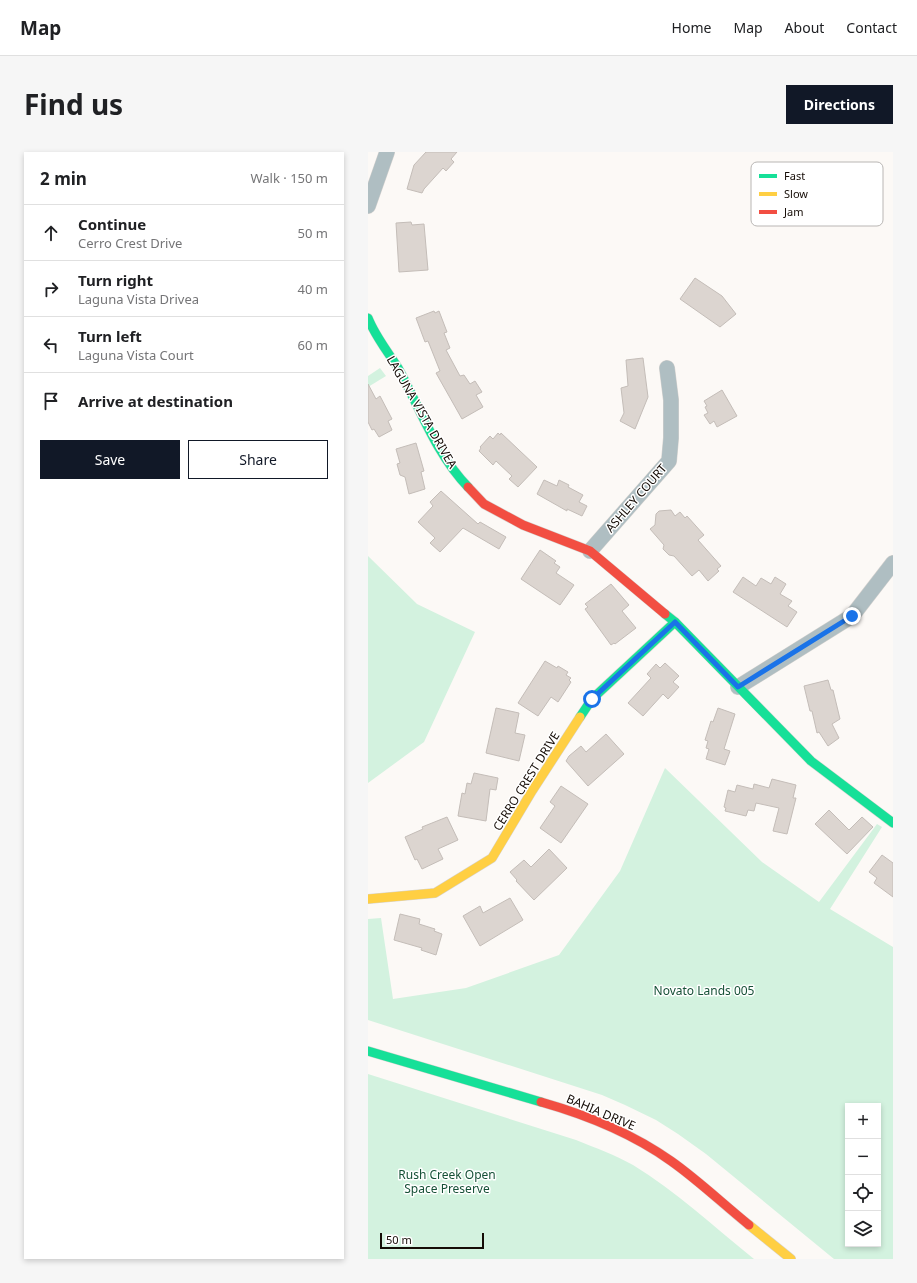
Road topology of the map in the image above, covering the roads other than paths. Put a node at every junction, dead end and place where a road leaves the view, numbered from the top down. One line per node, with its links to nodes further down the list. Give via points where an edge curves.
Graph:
1 (387, 152): 2 (street)
2 (368, 206)
3 (368, 318): 5 (street, LAGUNA VISTA DRIVEA, via 460,479 484,504 522,525)
4 (667, 368): 5 (street, ASHLEY COURT, via 671,400 669,461)
5 (590, 551): 7 (street, LAGUNA VISTA DRIVEA)
6 (893, 563): 8 (street, via 852,616)
7 (675, 622): 8 (street, LAGUNA VISTA DRIVEA); 10 (street, CERRO CREST DRIVE, via 592,699 492,858 435,893)
8 (738, 687): 9 (street, LAGUNA VISTA DRIVEA, via 811,761)
9 (893, 823)
10 (368, 899)
11 (368, 1051): 12 (street, BAHIA DRIVE, via 558,1106 626,1134 671,1161)
12 (791, 1259)

